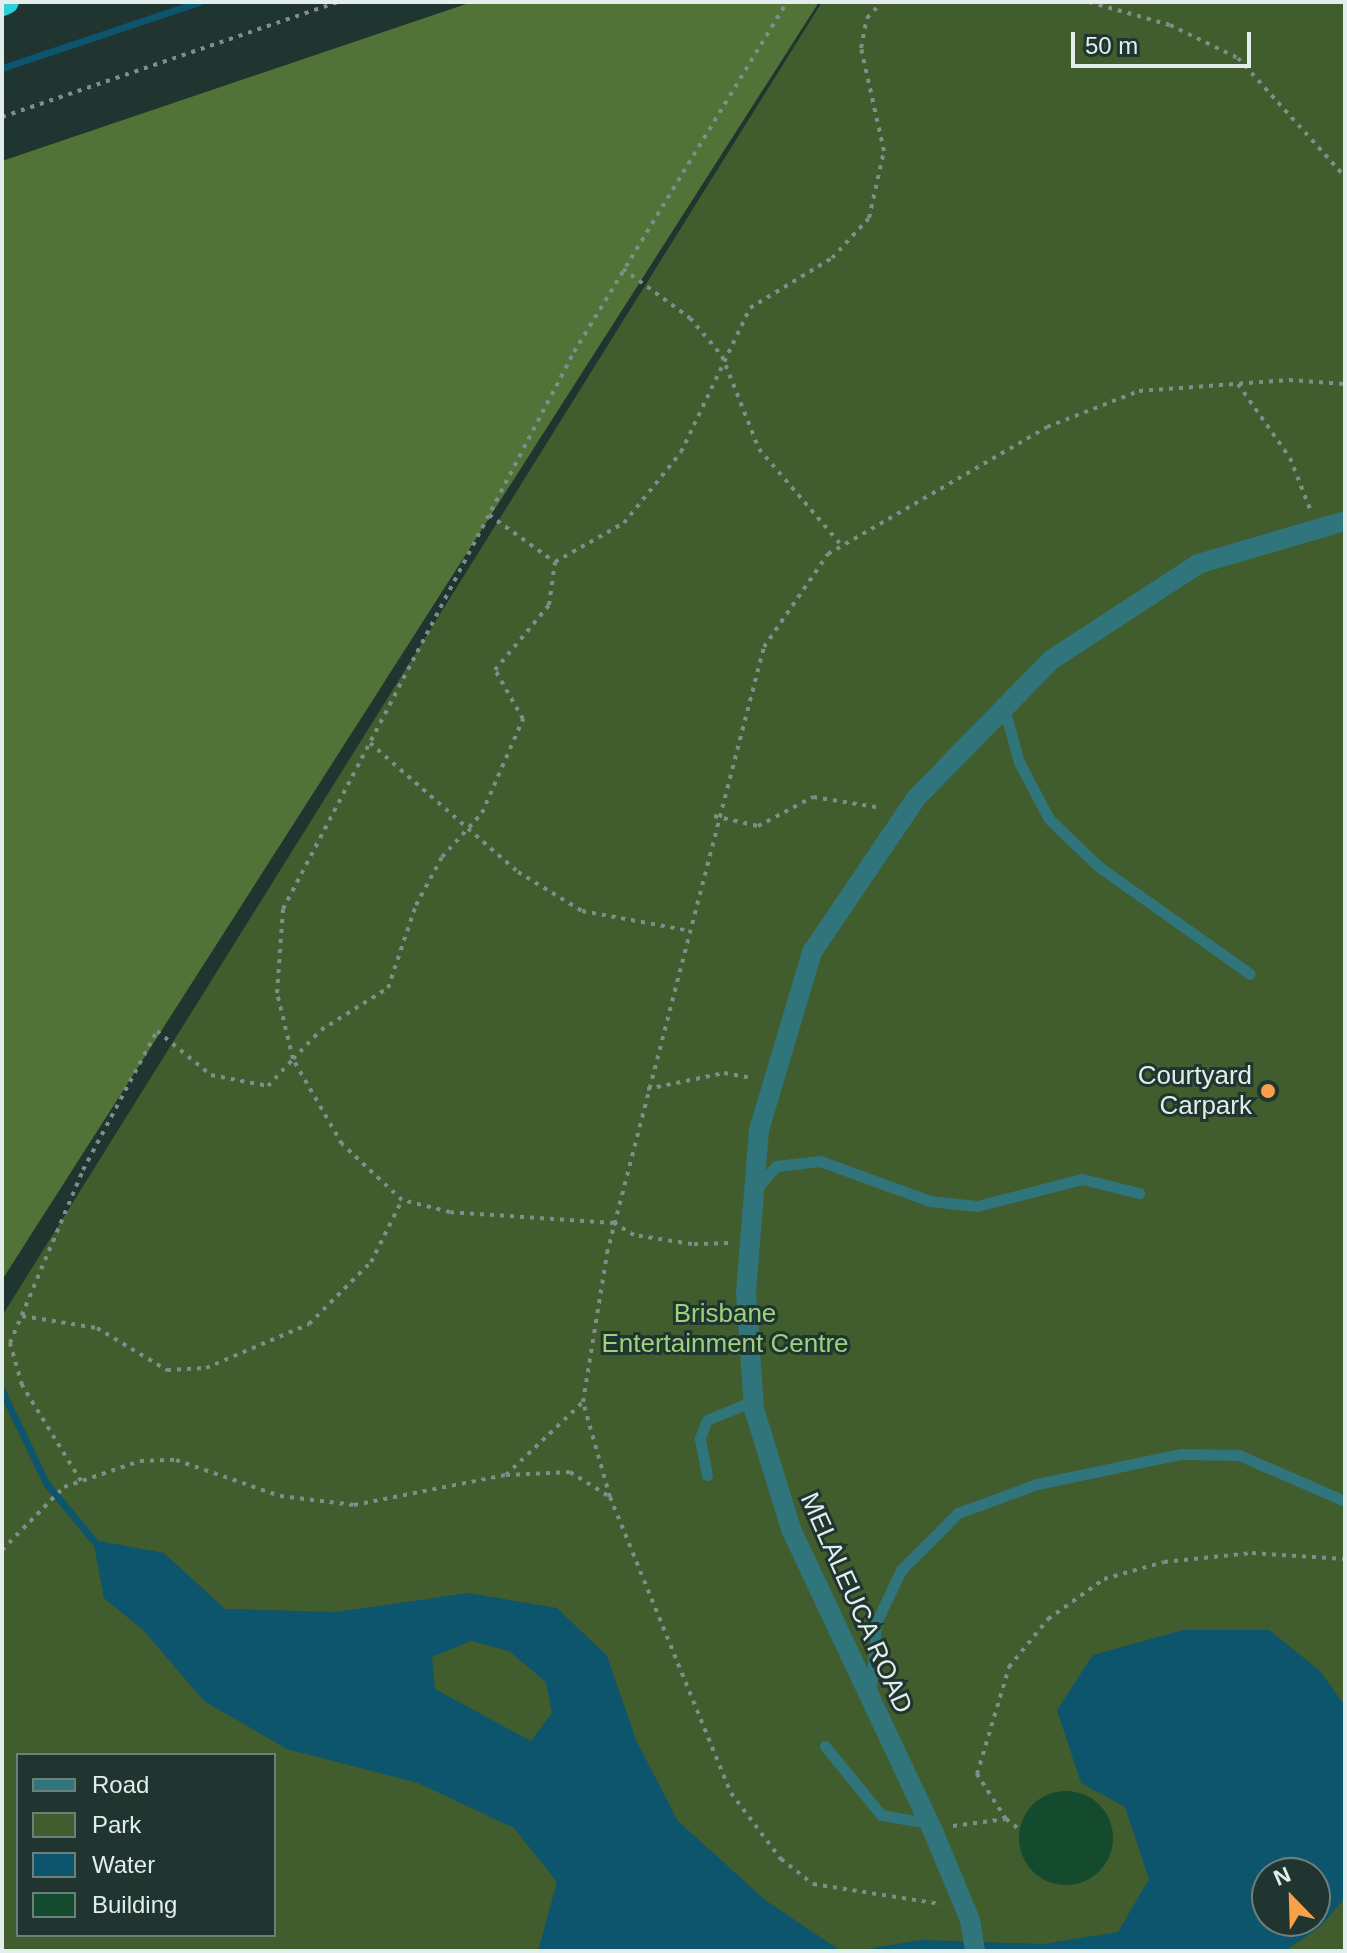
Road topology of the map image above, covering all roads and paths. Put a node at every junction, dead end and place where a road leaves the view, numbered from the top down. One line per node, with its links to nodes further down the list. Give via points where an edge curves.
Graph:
1 (337, 2): 5 (path)
2 (787, 2): 7 (path)
3 (882, 2): 8 (path, via 867,18 861,48 884,151 869,218 832,258 750,308)
4 (1089, 2): 6 (path, via 1170,25 1238,58)
5 (2, 117)
6 (1345, 177)
7 (623, 269): 8 (path, via 690,318); 11 (path)
8 (722, 356): 14 (path, via 759,449); 15 (path, via 681,452 633,511)
9 (1238, 384): 10 (path); 13 (path, via 1296,470); 14 (path, via 1139,391 1047,427)
10 (1345, 384)
11 (489, 515): 15 (path); 17 (path)
12 (1345, 521): 13 (street, MELALEUCA ROAD)
13 (1312, 531): 16 (street, MELALEUCA ROAD, via 1198,564 1051,660)
14 (842, 546): 18 (path, via 828,554 764,647)
15 (555, 562): 20 (path, via 549,605 495,670 523,719)
16 (1004, 708): 19 (street, MELALEUCA ROAD); 22 (lane, via 1019,762 1049,819 1098,866)
17 (370, 743): 20 (path); 23 (path, via 283,909 277,993)
18 (714, 816): 19 (path, via 758,826 813,797 848,797); 21 (path)
19 (901, 821): 24 (street, MELALEUCA ROAD, via 812,952)
20 (471, 825): 21 (path, via 518,872 582,911); 23 (path, via 442,857 416,905 388,988 321,1030)
21 (687, 930): 25 (path)
22 (1250, 974)
23 (293, 1059): 28 (path, via 342,1144); 31 (path, via 268,1086 211,1075 157,1031 83,1170)
24 (773, 1082): 25 (path, via 724,1073); 26 (street, MELALEUCA ROAD, via 759,1130)
25 (647, 1089): 29 (path)
26 (754, 1191): 27 (lane, via 776,1166 820,1161 946,1203 977,1206 1082,1179); 30 (street, MELALEUCA ROAD)
27 (1139, 1193)
28 (402, 1200): 29 (path, via 450,1212); 31 (path, via 371,1262 309,1324 206,1368 167,1370 97,1328)
29 (614, 1223): 30 (path, via 634,1235 692,1244); 33 (path)
30 (750, 1242): 32 (street, MELALEUCA ROAD)
31 (21, 1316): 36 (path, via 10,1343 22,1385)
32 (753, 1401): 35 (lane, via 707,1420 700,1438); 41 (street, MELALEUCA ROAD, via 791,1529)
33 (583, 1402): 34 (path); 37 (path)
34 (506, 1475): 36 (path, via 354,1505 280,1496 176,1460 140,1461); 37 (path, via 570,1472)
35 (707, 1475)
36 (81, 1481): 39 (path, via 64,1487 40,1507)
37 (610, 1497): 46 (path, via 747,1821 813,1884)
38 (1345, 1501): 41 (lane, via 1239,1455 1180,1454 1037,1484 958,1513 901,1570 876,1623)
39 (2, 1550)
40 (1345, 1559): 43 (path, via 1252,1553 1164,1562 1104,1579 1048,1619 1009,1667 977,1774)
41 (870, 1702): 44 (street, MELALEUCA ROAD)
42 (825, 1746): 44 (lane, via 881,1815)
43 (1006, 1819): 44 (path); 45 (path)
44 (931, 1827): 46 (street, MELALEUCA ROAD)
45 (1019, 1829)
46 (963, 1913): 47 (street, MELALEUCA ROAD)
47 (975, 1951)

